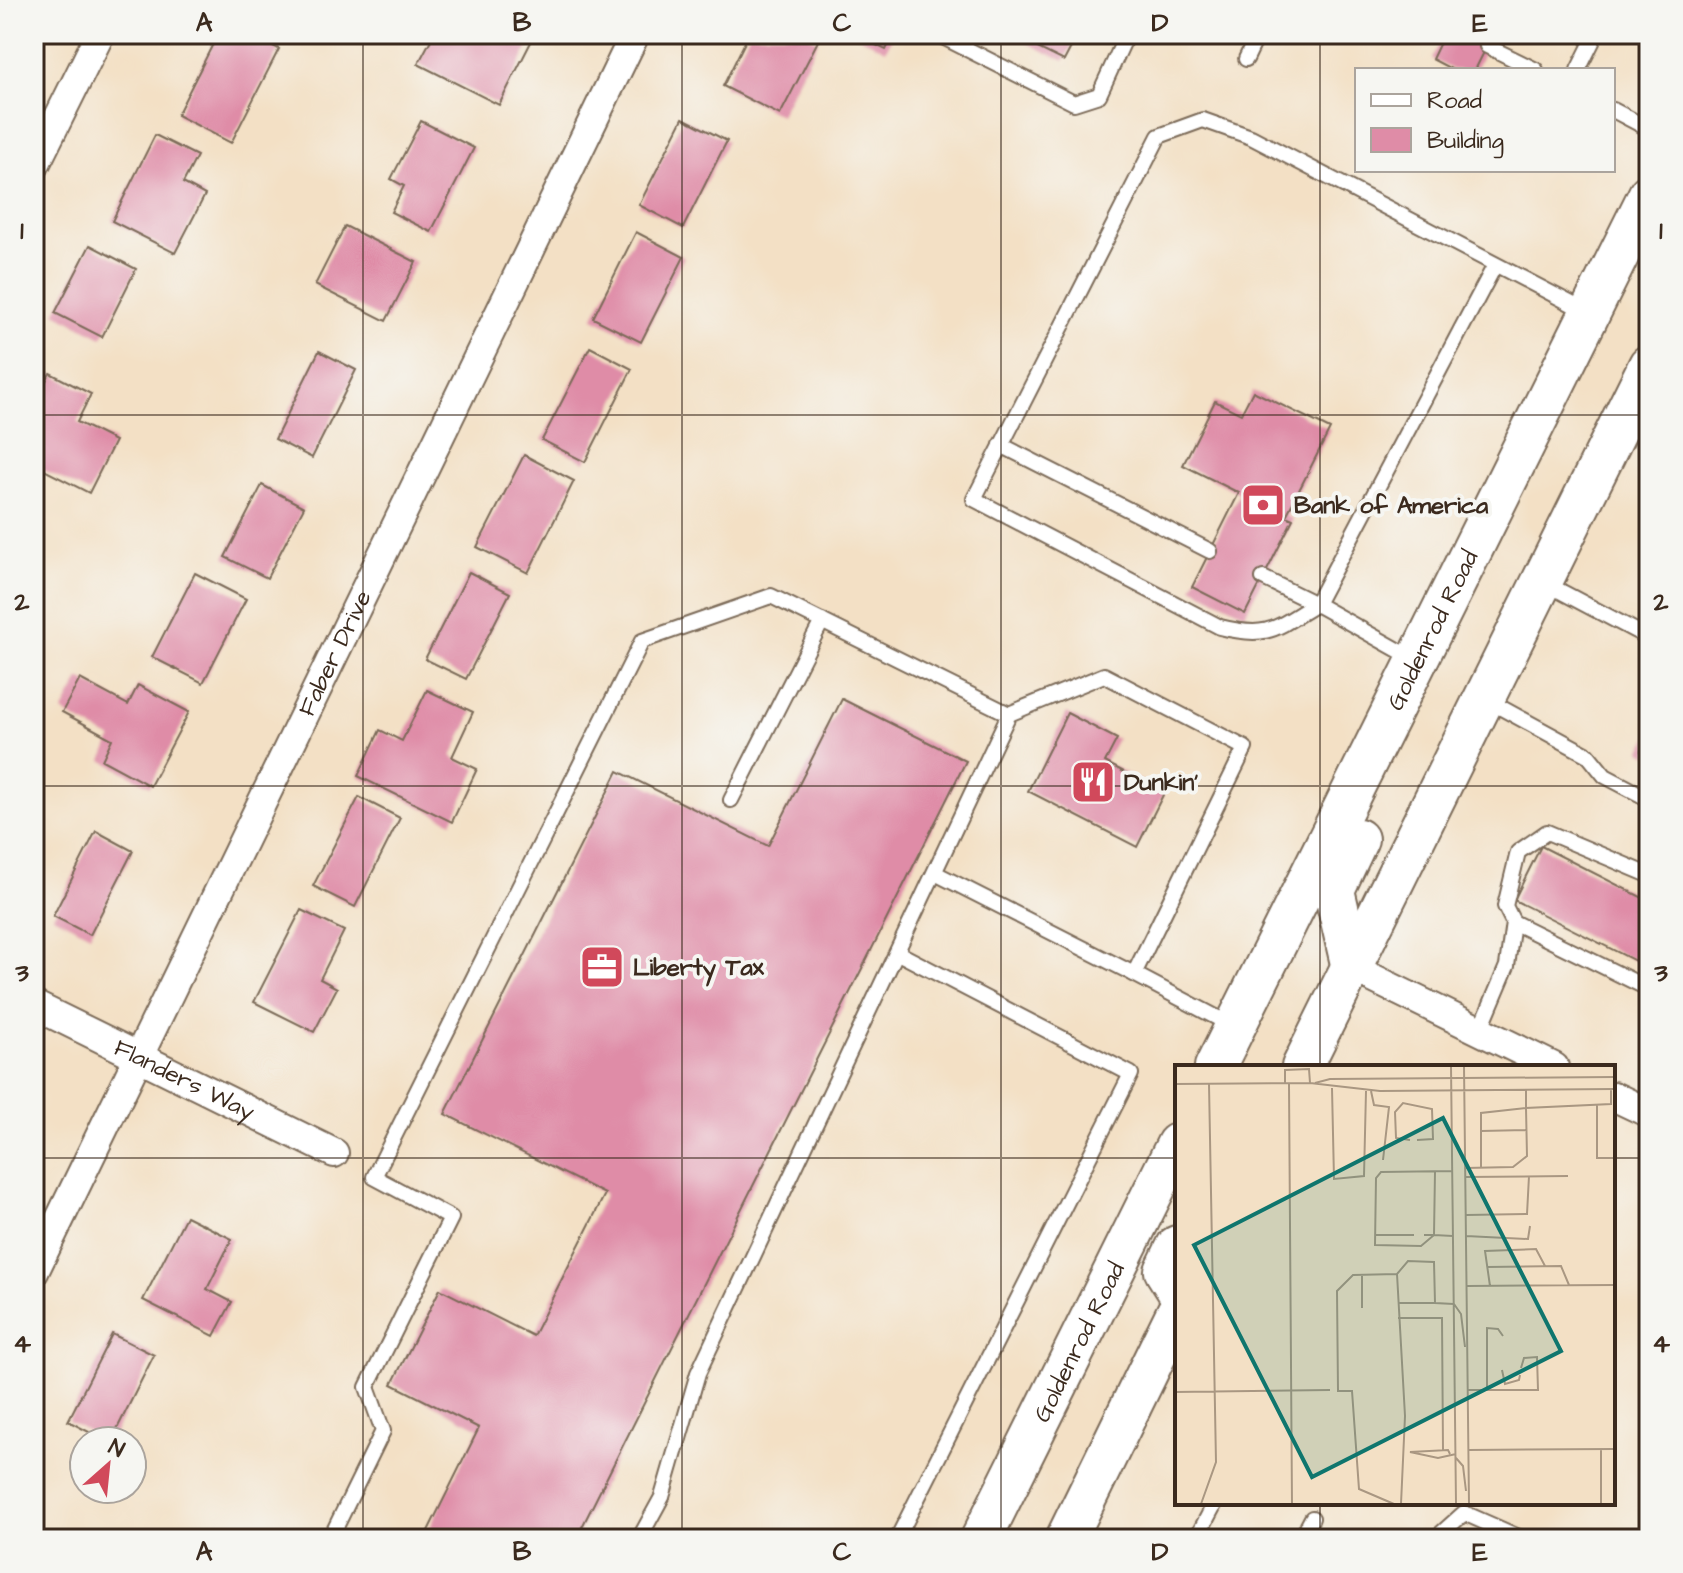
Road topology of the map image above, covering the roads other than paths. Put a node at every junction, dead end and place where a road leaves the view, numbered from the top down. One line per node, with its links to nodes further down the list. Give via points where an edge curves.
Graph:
1 (100, 34): 13 (street)
2 (635, 34): 41 (street, Faber Drive)
3 (937, 34): 4 (lane, via 1074,103 1099,95)
4 (1127, 34)
5 (1258, 34): 8 (lane)
6 (1596, 34): 10 (lane)
7 (1487, 46): 9 (lane)
8 (1246, 59)
9 (1532, 68)
10 (1579, 68)
11 (1615, 111): 12 (lane)
12 (1649, 129)
13 (34, 167)
14 (1649, 194): 16 (main road, Goldenrod Road)
15 (1495, 265): 16 (lane); 18 (lane, via 1251,137 1203,120 1159,136); 22 (lane)
16 (1589, 313): 25 (main road, Goldenrod Road)
17 (1647, 374): 21 (main road)
18 (1001, 445): 19 (lane); 22 (lane, via 974,499 1220,627 1251,635 1278,627)
19 (1210, 551)
20 (1263, 578): 22 (lane)
21 (1542, 581): 24 (lane); 26 (main road)
22 (1316, 604): 25 (lane)
23 (822, 621): 27 (lane); 30 (lane); 57 (lane, via 771,596 642,641 374,1177 451,1218 367,1387 383,1431)
24 (1649, 638)
25 (1417, 660): 28 (main road, Goldenrod Road)
26 (1485, 699): 29 (lane, via 1588,755 1605,776); 35 (main road)
27 (1009, 714): 31 (lane); 36 (lane, via 1104,675 1245,748)
28 (1372, 749): 35 (main road, via 1364,827 1334,890); 39 (main road, Goldenrod Road)
29 (1649, 799)
30 (731, 800)
31 (935, 873): 34 (lane); 36 (lane)
32 (1649, 875): 33 (lane, via 1547,832 1518,852 1505,906)
33 (1513, 922): 37 (lane); 40 (lane, via 1507,966)
34 (898, 953): 58 (lane, via 698,1373 662,1497); 59 (lane, via 1131,1074)
35 (1352, 968): 40 (street); 44 (main road)
36 (1134, 974): 39 (lane)
37 (1649, 989)
38 (34, 1005): 41 (street, Flanders Way)
39 (1235, 1027): 42 (main road, Goldenrod Road); 43 (main road)
40 (1480, 1030): 45 (street)
41 (138, 1057): 49 (street, Flanders Way); 51 (street, Faber Drive)
42 (1216, 1065)
43 (1244, 1065)
44 (1303, 1065)
45 (1550, 1065)
46 (1615, 1097): 47 (street)
47 (1649, 1113)
48 (1175, 1148): 60 (main road, Goldenrod Road)
49 (334, 1153)
50 (1175, 1250): 52 (main road, via 1165,1271)
51 (34, 1272)
52 (1175, 1287)
53 (1175, 1316): 56 (main road)
54 (1214, 1505): 61 (lane)
55 (1312, 1518): 62 (lane)
56 (1073, 1533)
57 (330, 1539)
58 (639, 1539)
59 (897, 1539)
60 (981, 1539)
61 (1196, 1539)
62 (1301, 1539)
63 (1435, 1539): 64 (lane, via 1464,1513)
64 (1523, 1539)

